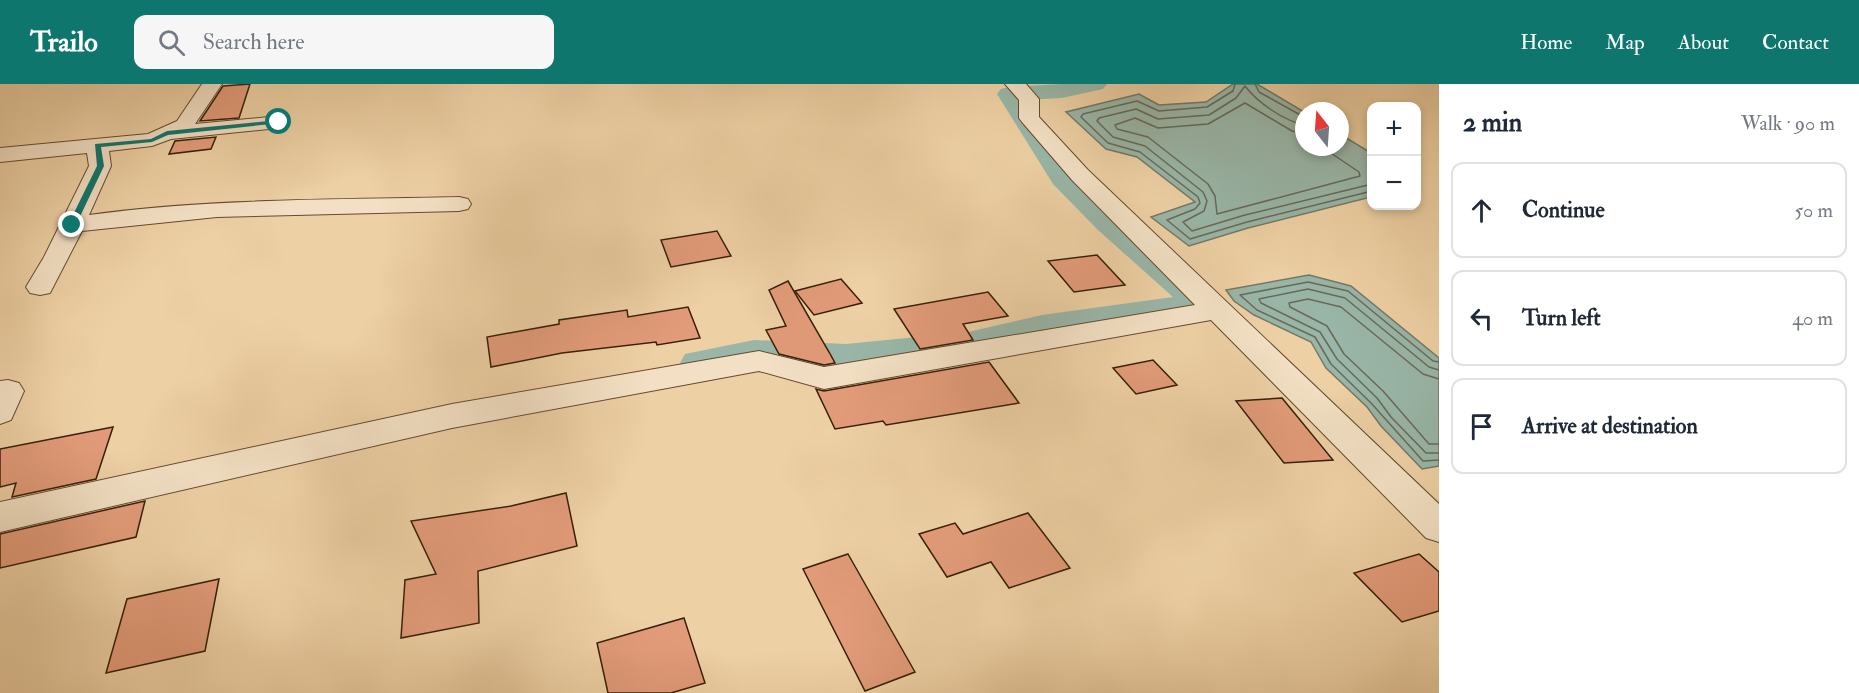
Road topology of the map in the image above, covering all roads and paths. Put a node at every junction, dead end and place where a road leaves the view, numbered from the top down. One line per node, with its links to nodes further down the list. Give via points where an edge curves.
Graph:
1 (212, 84): 4 (street, via 184,125)
2 (1020, 89): 10 (street, via 1029,99 1029,118 1036,126)
3 (279, 122): 4 (street)
4 (167, 133): 5 (street, via 152,140)
5 (97, 146): 6 (street); 8 (street, via 100,166)
6 (0, 155)
7 (459, 204): 8 (street, via 314,205 126,216)
8 (72, 225): 9 (street)
9 (40, 287)
10 (1217, 310): 13 (street); 14 (street, via 824,378 759,361 453,416)
11 (0, 392): 12 (street, via 8,391)
12 (0, 412)
13 (1431, 510)
14 (0, 517)

